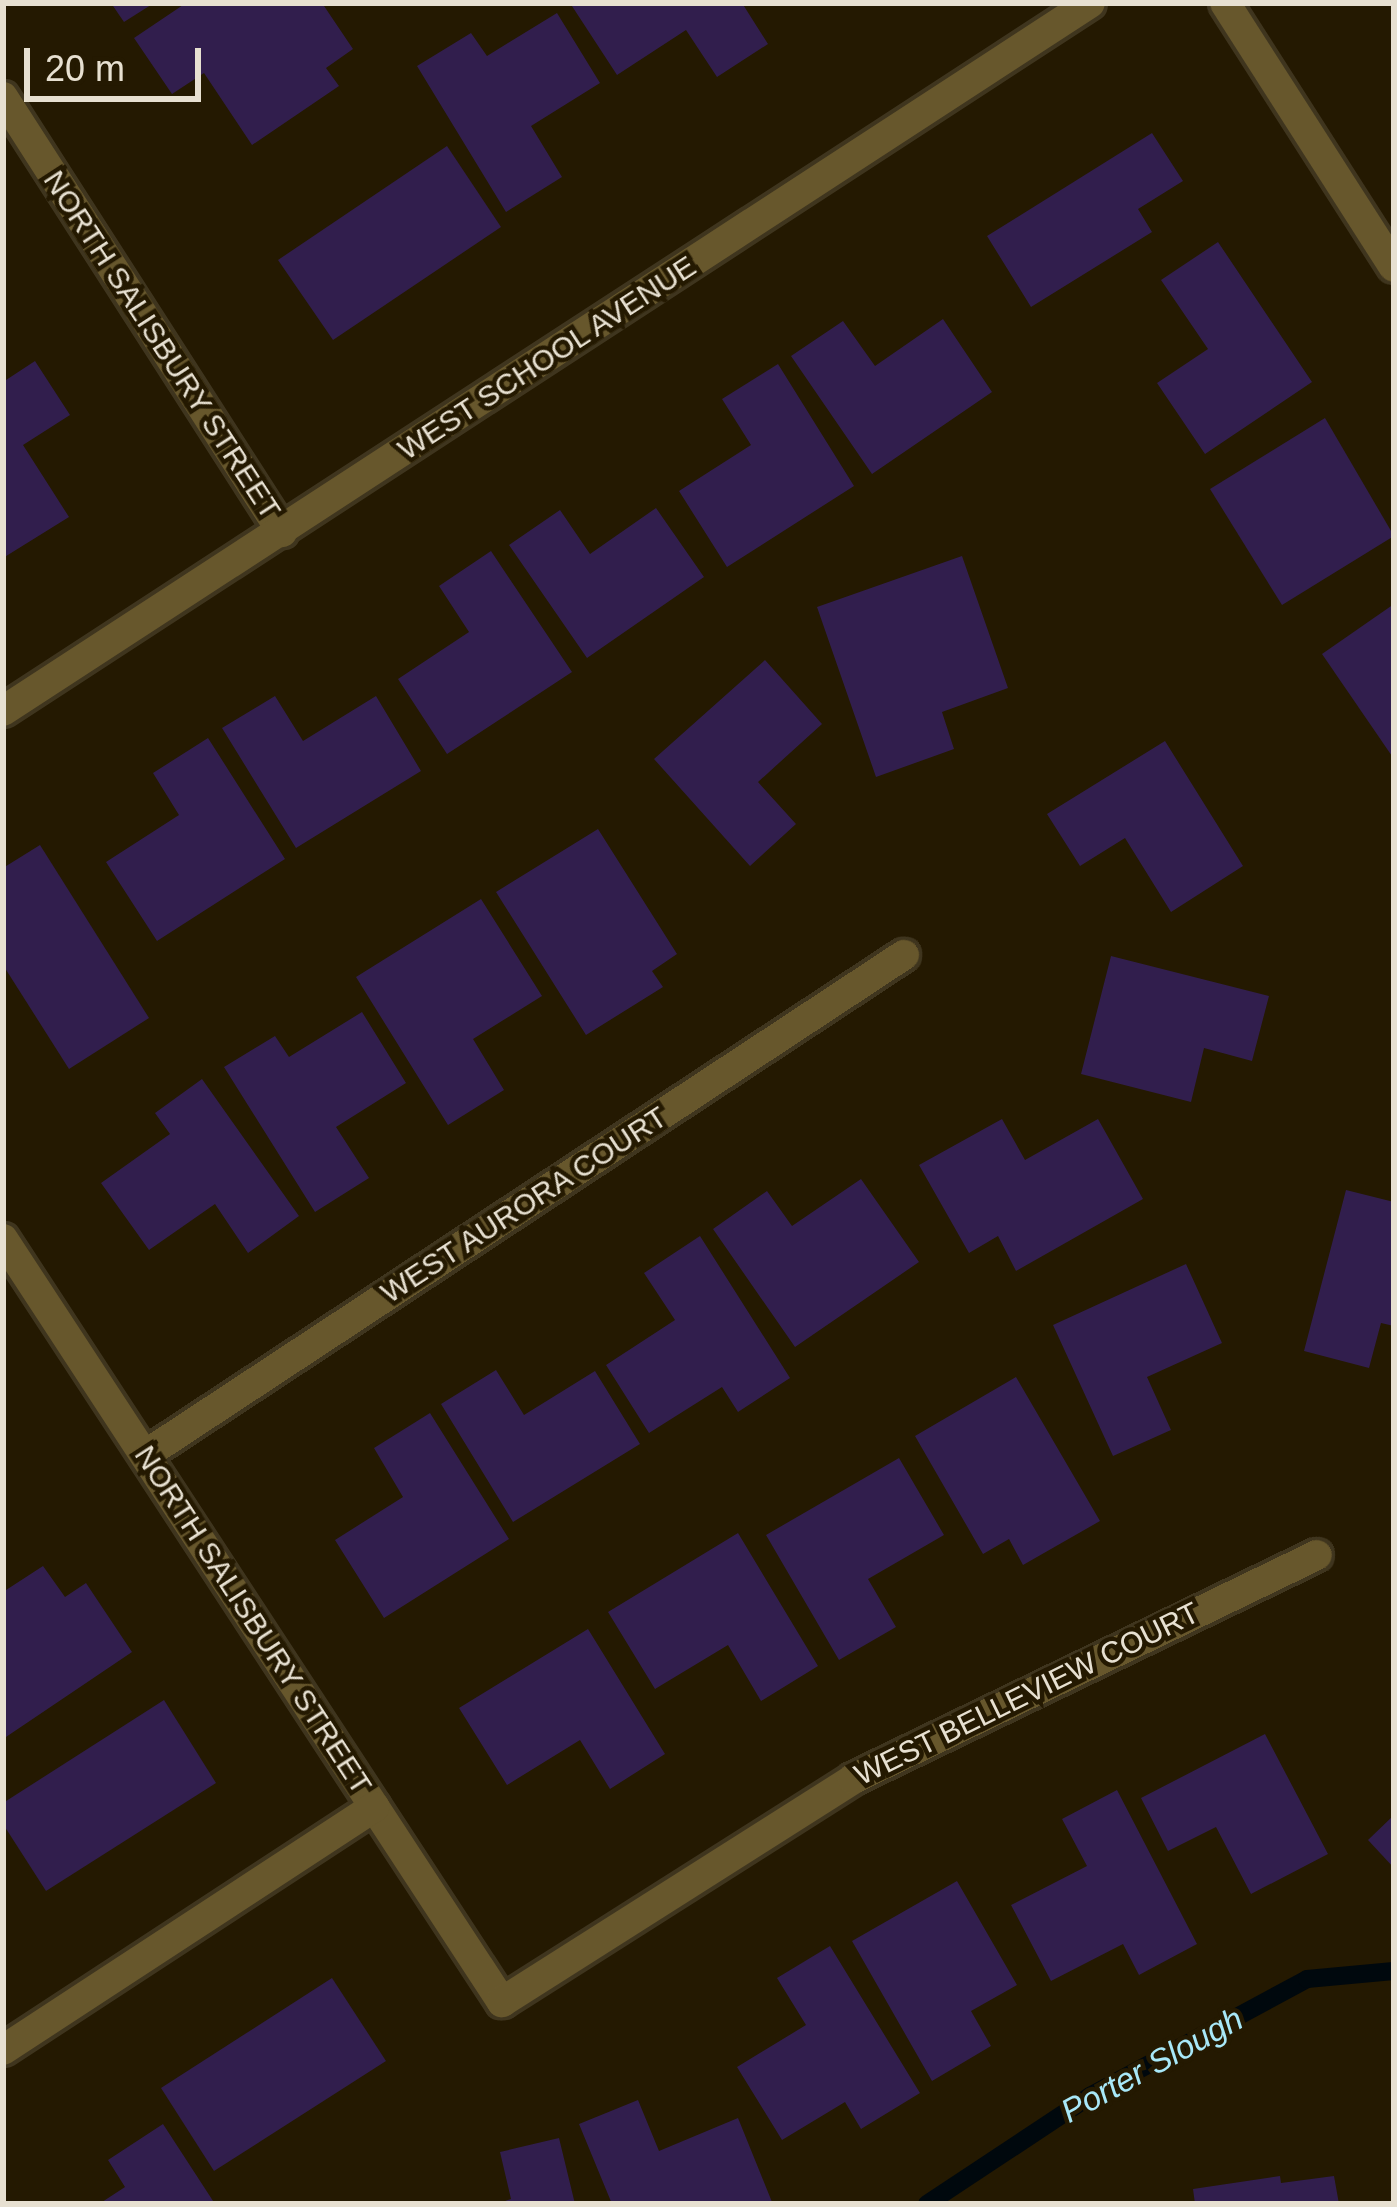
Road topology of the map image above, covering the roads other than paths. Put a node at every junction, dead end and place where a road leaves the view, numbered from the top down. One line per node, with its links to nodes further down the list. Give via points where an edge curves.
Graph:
1 (1090, 3): 5 (street, WEST SCHOOL AVENUE)
2 (1226, 3): 4 (street)
3 (3, 97): 5 (street, NORTH SALISBURY STREET)
4 (1394, 267)
5 (282, 532): 6 (street, WEST SCHOOL AVENUE)
6 (3, 711)
7 (904, 955): 9 (street, WEST AURORA COURT)
8 (3, 1239): 9 (street, NORTH SALISBURY STREET)
9 (145, 1455): 11 (street, NORTH SALISBURY STREET)
10 (1317, 1555): 12 (street, WEST BELLEVIEW COURT, via 853,1779)
11 (375, 1807): 12 (street, NORTH SALISBURY STREET); 13 (street)
12 (502, 2002)
13 (3, 2050)

